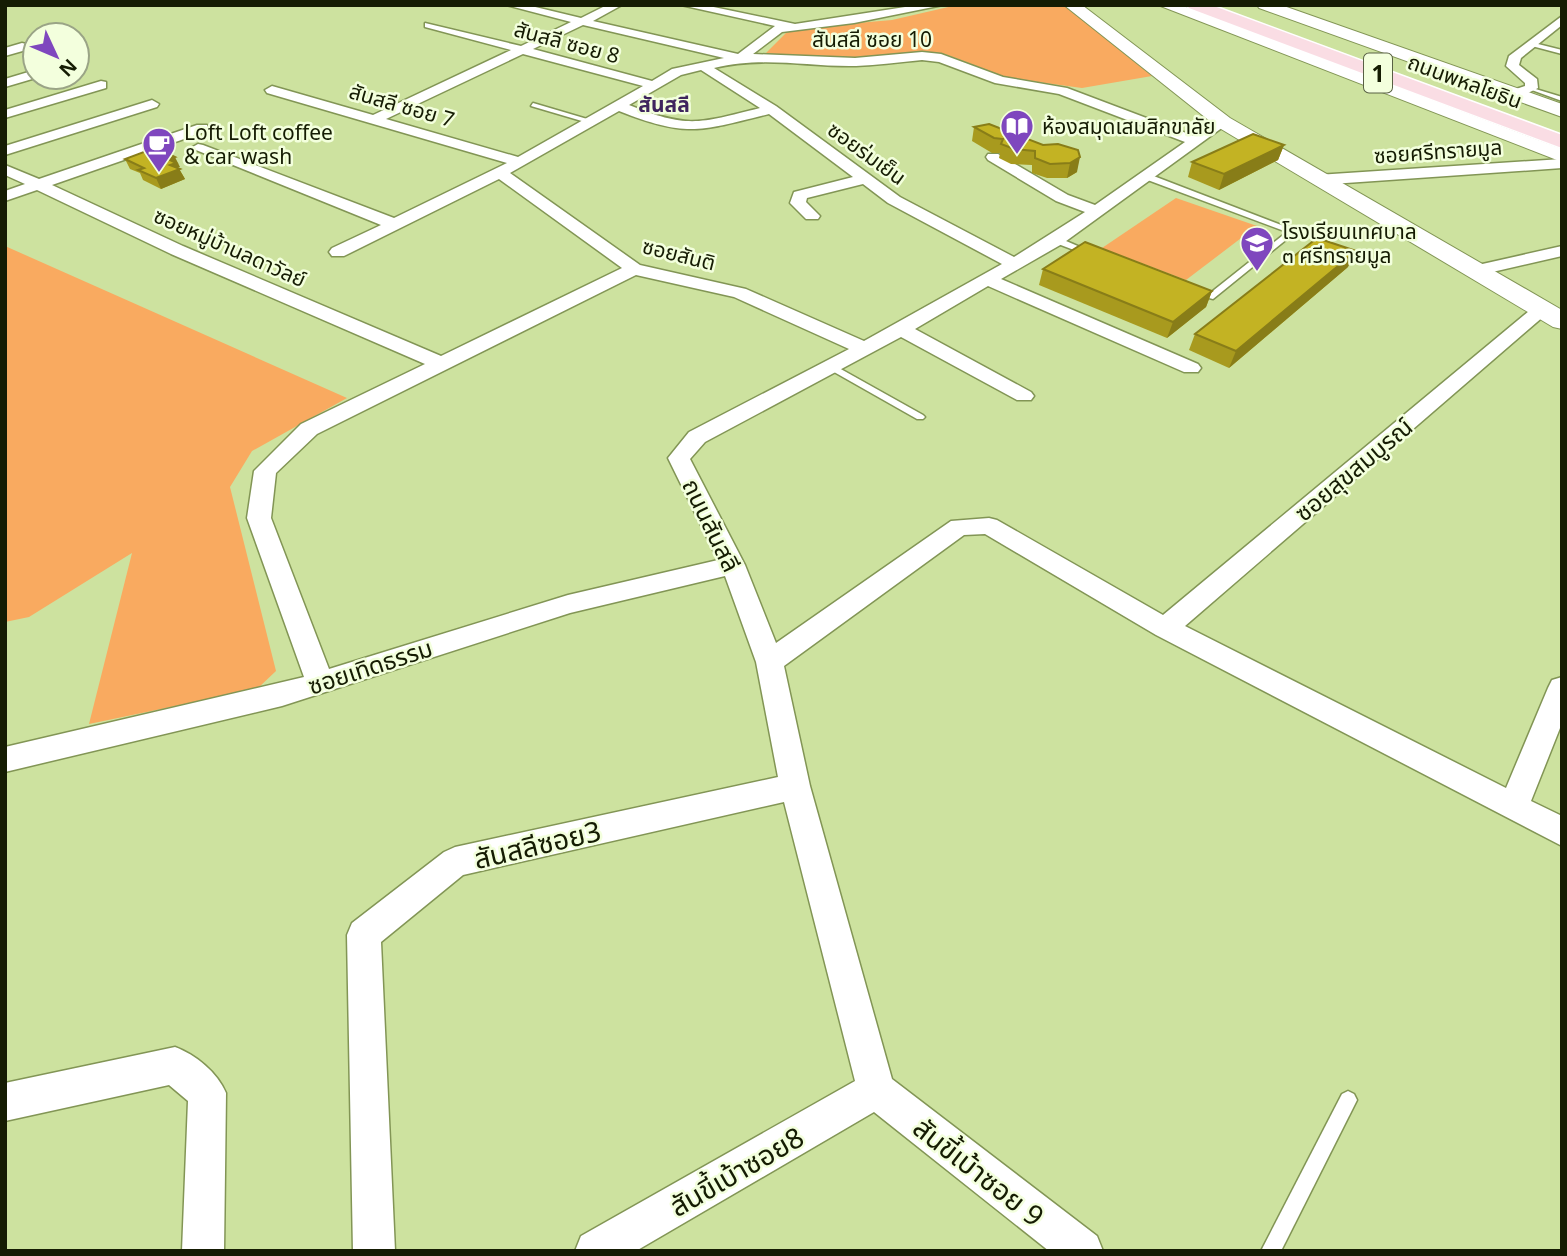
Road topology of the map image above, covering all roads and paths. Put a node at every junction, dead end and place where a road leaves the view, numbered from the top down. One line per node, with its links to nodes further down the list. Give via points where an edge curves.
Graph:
1 (511, 5): 12 (street)
2 (617, 5): 12 (street)
3 (686, 5): 15 (street)
4 (939, 5): 15 (street)
5 (1072, 5): 34 (street)
6 (1166, 5): 13 (street, 1)
7 (1187, 5): 13 (main road)
8 (1195, 5): 38 (main road, ถนนพหลโยธิน / 1)
9 (1238, 5): 35 (main road, ถนนพหลโยธิน / 1)
10 (1265, 5): 24 (main road, 1)
11 (1562, 19): 16 (street)
12 (584, 22): 17 (street); 19 (street)
13 (1218, 24): 41 (street, 1)
14 (429, 25): 17 (street, สันสลี ซอย 8)
15 (790, 26): 19 (street, via 770,33)
16 (1530, 44): 18 (lane); 24 (street, via 1515,56 1512,66 1532,82)
17 (521, 50): 22 (street, สันสลี ซอย 8); 32 (street)
18 (1562, 52)
19 (740, 58): 20 (street); 37 (street, สันสลี ซอย 10, via 855,62 942,58 1000,80 1062,91)
20 (701, 65): 22 (street); 29 (street, ซอยร่มเย็น)
21 (101, 85): 31 (street)
22 (654, 85): 28 (street)
23 (272, 90): 32 (street, สันสลี ซอย 7)
24 (1523, 91): 25 (lane); 30 (main road, 1)
25 (1562, 99)
26 (152, 104): 40 (street)
27 (533, 105): 33 (lane)
28 (619, 106): 29 (street, via 684,127); 33 (street)
29 (771, 109): 48 (street, ซอยร่มเย็น)
30 (1562, 111)
31 (5, 114)
32 (374, 119): 43 (street, สันสลี ซอย 7)
33 (592, 122): 43 (street)
34 (1223, 122): 37 (street, ถนนสันสลี); 49 (street)
35 (1562, 122)
36 (202, 128): 50 (street)
37 (1194, 141): 47 (street, ถนนสันสลี)
38 (1562, 142)
39 (198, 148): 54 (street)
40 (5, 151)
41 (1562, 156)
42 (993, 158): 52 (street, via 1062,198)
43 (520, 162): 46 (street)
44 (1562, 163): 49 (street, ซอยศรีทรายมูล)
45 (5, 169): 50 (street, ซอยหมู่บ้านลดาวัลย์)
46 (500, 173): 54 (street); 60 (street, ซอยสันติ)
47 (1148, 177): 52 (street, ถนนสันสลี); 63 (lane, via 1293,231 1210,297)
48 (865, 178): 53 (street, via 800,195 797,201); 59 (street, ซอยร่มเย็น, via 894,200)
49 (1317, 180): 61 (street)
50 (39, 185): 51 (street); 67 (street, ซอยหมู่บ้านลดาวัลย์)
51 (5, 195)
52 (1097, 211): 55 (street, ถนนสันสลี)
53 (812, 216)
54 (394, 224): 57 (street)
55 (1056, 240): 58 (lane); 59 (street, ถนนสันสลี)
56 (1562, 251): 61 (street)
57 (338, 252)
58 (1094, 254)
59 (1015, 264): 62 (street, ถนนสันสลี)
60 (634, 269): 66 (street, ซอยสันติ, via 740,293); 67 (street)
61 (1475, 271): 64 (street)
62 (989, 280): 65 (street, ถนนสันสลี); 69 (street)
63 (1184, 287)
64 (1552, 316): 73 (street, ซอยสุขสมบูรณ์)
65 (901, 329): 66 (street, ถนนสันสลี); 70 (street)
66 (863, 348): 68 (street, ถนนสันสลี)
67 (439, 363): 75 (street, via 309,429 265,471 260,518)
68 (830, 366): 71 (lane); 72 (street, ถนนสันสลี, via 697,437 679,458)
69 (1191, 368)
70 (1024, 396)
71 (919, 416)
72 (733, 565): 74 (street, ถนนสันสลี); 75 (street, ซอยเทิดธรรม, via 568,604)
73 (1165, 628): 74 (street, via 989,526 959,527); 79 (street)
74 (770, 662): 78 (street, ถนนสันสลี)
75 (320, 682): 77 (street, ซอยเทิดธรรม)
76 (1562, 688): 79 (street)
77 (5, 760)
78 (795, 786): 81 (street, ถนนสันสลี); 85 (street, สันสลีซอย3, via 455,862 364,935)
79 (1513, 807): 80 (street)
80 (1562, 832)
81 (876, 1090): 86 (street, สันขี้เบ้าซอย8); 87 (street, สันขี้เบ้าซอย 9)
82 (1348, 1101): 88 (lane)
83 (5, 1102): 84 (street, via 176,1066 207,1093)
84 (203, 1251)
85 (374, 1251)
86 (596, 1251)
87 (1082, 1251)
88 (1271, 1251)

